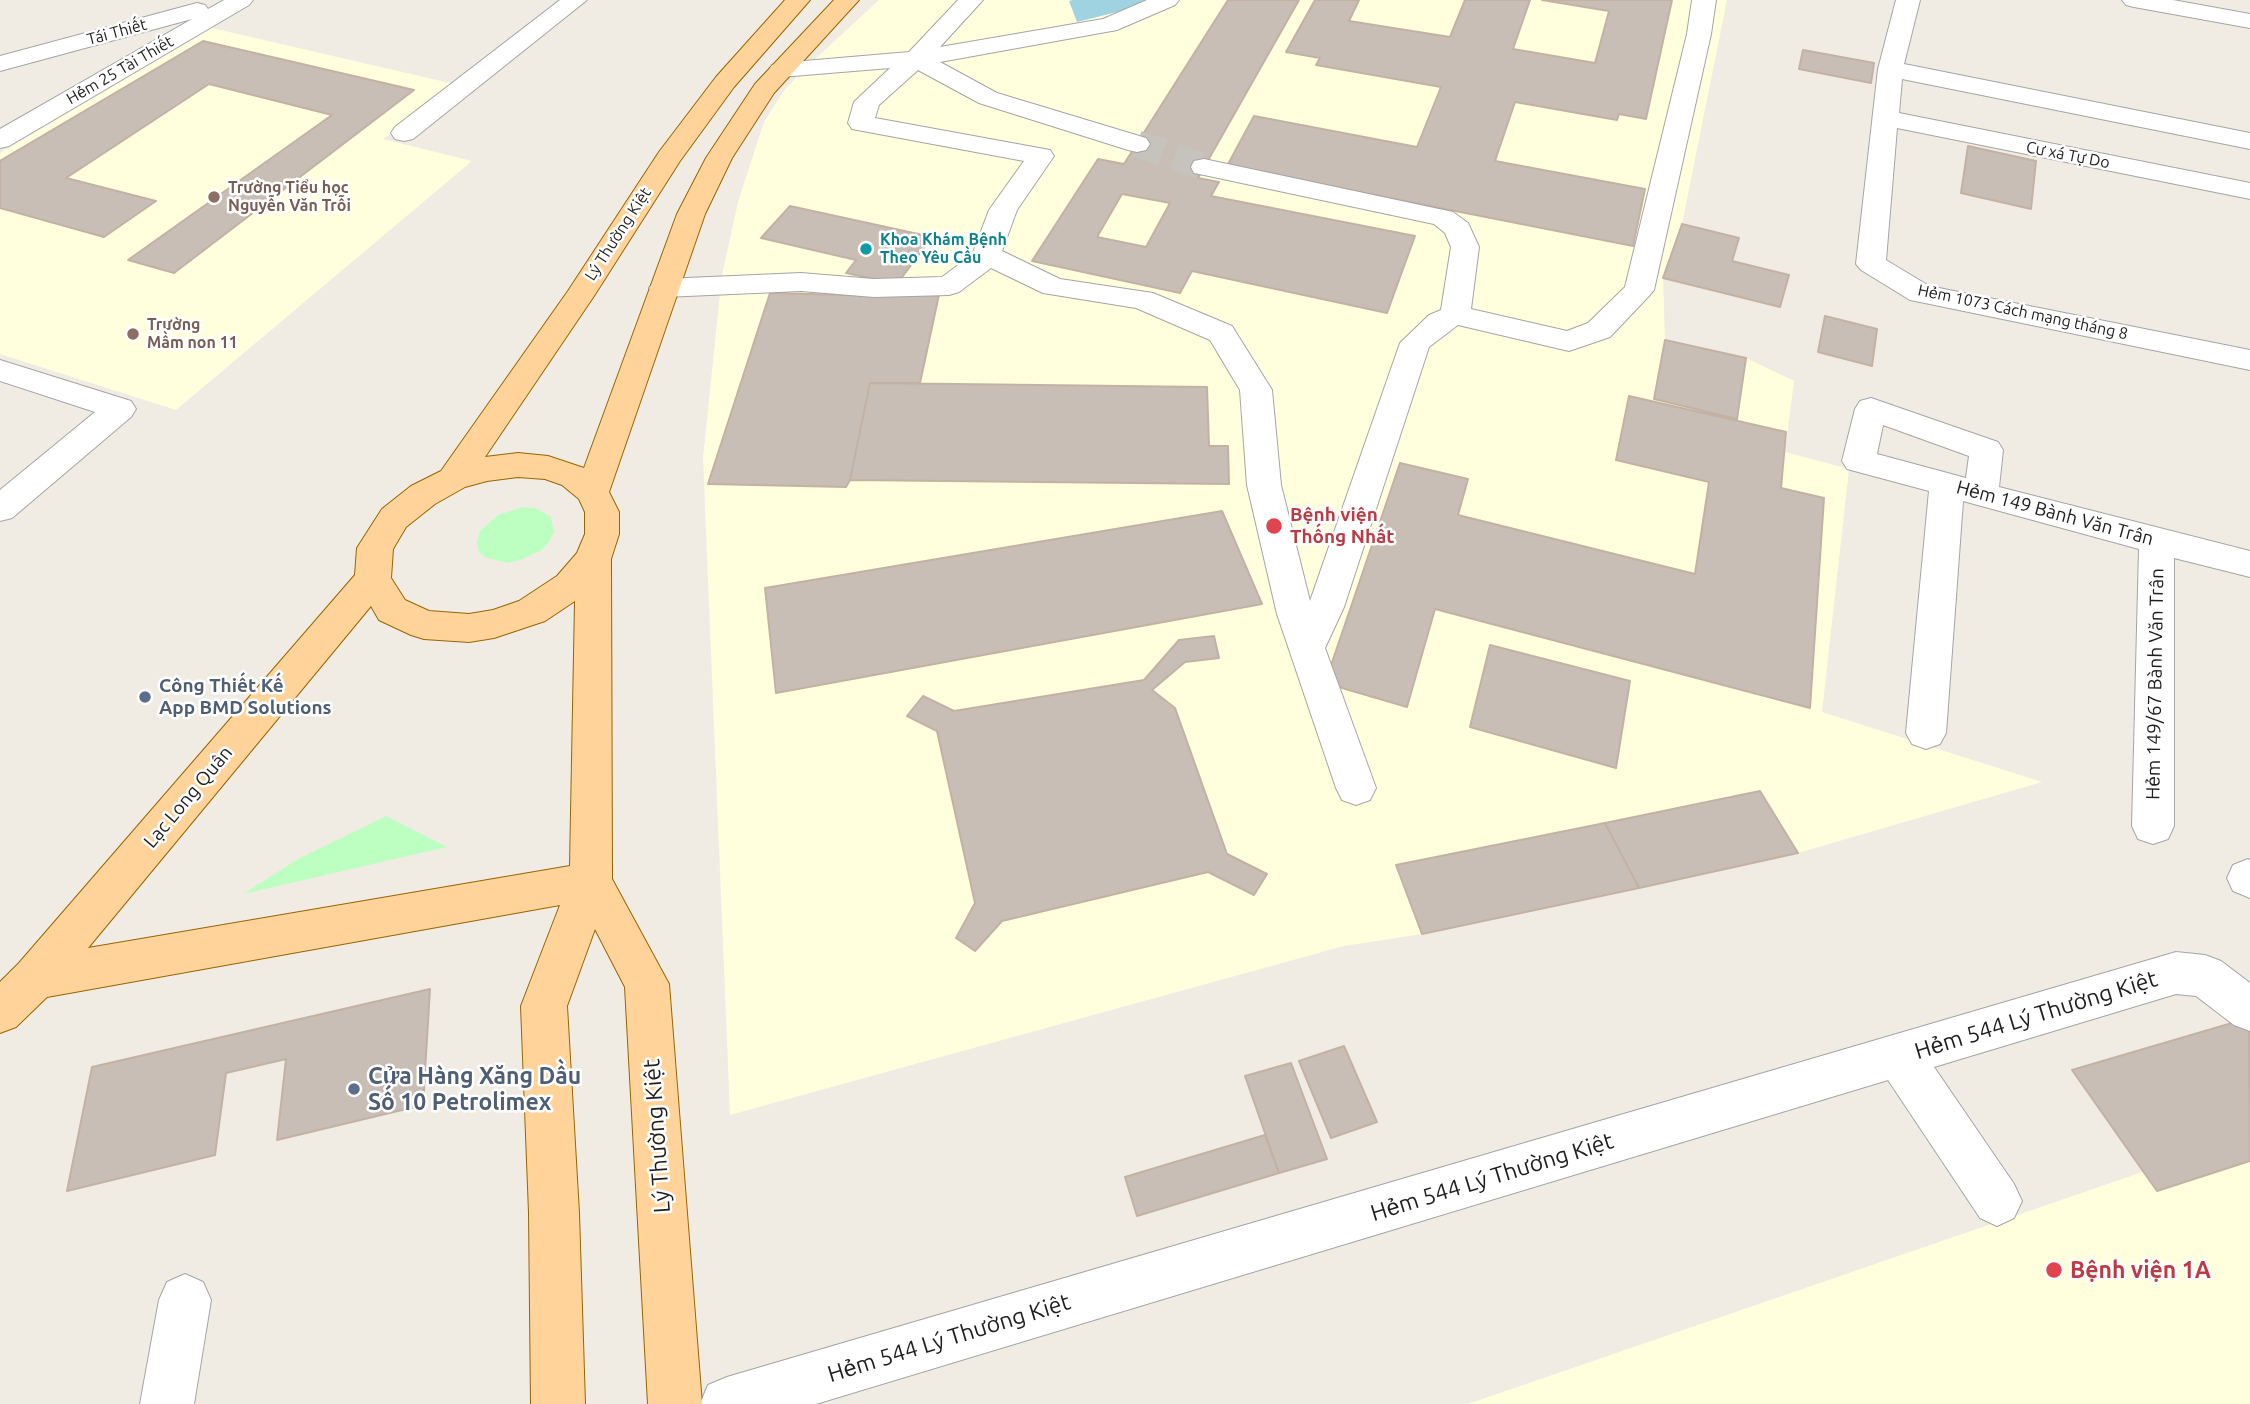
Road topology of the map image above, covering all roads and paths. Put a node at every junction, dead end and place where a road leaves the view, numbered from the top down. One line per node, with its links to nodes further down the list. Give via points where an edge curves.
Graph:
1 (241, 0): 18 (street, Hẻm 25 Tài Thiết)
2 (575, 0): 17 (street)
3 (798, 0): 28 (main road, Lý Thường Kiệt, via 725,82 668,158)
4 (847, 0): 15 (main road)
5 (971, 0): 12 (street)
6 (1167, 0): 12 (street, via 1109,25)
7 (1704, 0): 25 (street, via 1639,290 1598,330 1569,341)
8 (1908, 0): 14 (street, Hẻm 1073 Cách mạng tháng 8)
9 (2134, 0): 11 (street)
10 (220, 2): 13 (street, Tái Thiết)
11 (2250, 21)
12 (916, 59): 15 (street); 20 (street, via 988,98); 23 (street, via 867,102 861,123 1041,156 1003,210)
13 (0, 64)
14 (1890, 69): 16 (street, Hẻm 1073 Cách mạng tháng 8); 19 (street)
15 (781, 70): 24 (main road, via 719,158 691,214)
16 (1886, 118): 22 (street, Cư xá Tự Do); 26 (street, Hẻm 1073 Cách mạng tháng 8, via 1871,264 1920,293)
17 (404, 133)
18 (0, 140)
19 (2250, 141)
20 (1137, 144)
21 (1205, 167): 25 (street, via 1443,218 1458,229 1465,247)
22 (2250, 191)
23 (989, 256): 24 (street, via 949,286 874,288 801,282); 37 (street, via 1053,287 1142,300 1221,333 1256,390 1264,485)
24 (664, 288): 30 (main road)
25 (1455, 315): 37 (street, via 1415,344 1326,607 1313,637)
26 (2250, 360)
27 (0, 370): 32 (street, via 120,409)
28 (453, 479): 30 (main road, via 518,465 574,477); 36 (main road, via 422,495 394,518 375,548)
29 (1947, 484): 31 (street, Hẻm 149 Bành Văn Trân); 31 (street, Hẻm 149 Bành Văn Trân, via 1859,461 1871,409 1986,450); 38 (street)
30 (592, 492): 34 (main road, via 602,512 602,534)
31 (1981, 494): 33 (street, Hẻm 149 Bành Văn Trân)
32 (0, 509)
33 (2157, 541): 35 (street, Hẻm 149 Bành Văn Trân); 40 (street, Hẻm 149/67 Bành Văn Trân)
34 (593, 559): 36 (main road, via 570,586 532,611 469,628 424,625 392,610); 41 (main road, Lý Thường Kiệt)
35 (2250, 564)
36 (373, 579): 42 (main road, Lạc Long Quân)
37 (1304, 643): 39 (street)
38 (1926, 733)
39 (1356, 788)
40 (2153, 826)
41 (591, 881): 42 (main road); 49 (main road, Lý Thường Kiệt, via 544,1006); 50 (main road, Lý Thường Kiệt, via 647,984)
42 (34, 978): 44 (main road, Lạc Long Quân)
43 (2250, 1010): 45 (street, Hẻm 544 Lý Thường Kiệt, via 2205,976 2176,973)
44 (0, 1012)
45 (1899, 1056): 46 (street); 51 (street, Hẻm 544 Lý Thường Kiệt)
46 (1997, 1202)
47 (185, 1300): 48 (street)
48 (167, 1404)
49 (558, 1404)
50 (675, 1404)
51 (727, 1404)

